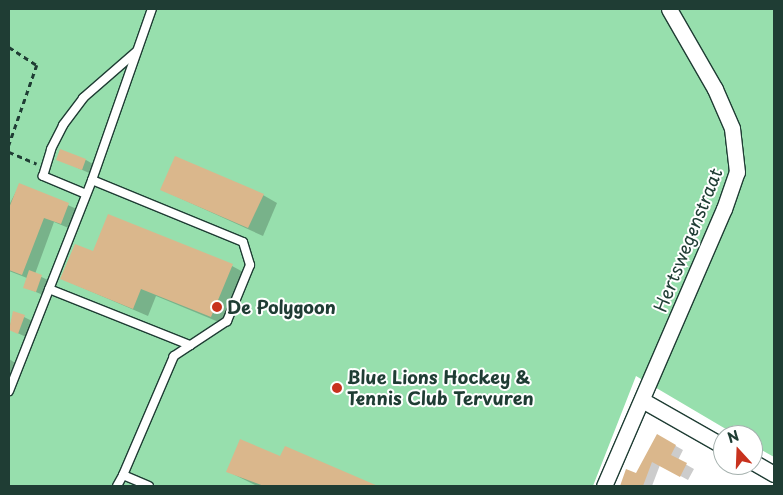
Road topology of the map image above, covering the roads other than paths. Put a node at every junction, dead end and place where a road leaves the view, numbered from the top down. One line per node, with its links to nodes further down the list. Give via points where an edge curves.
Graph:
1 (152, 9): 3 (lane)
2 (669, 9): 9 (street, Hertswegenstraat, via 715,89 728,120 737,172)
3 (136, 52): 4 (lane); 5 (lane, via 83,98 63,125 43,176)
4 (92, 180): 5 (lane); 7 (lane, via 243,242 250,265 227,321)
5 (86, 194): 6 (lane)
6 (49, 288): 7 (lane); 8 (lane)
7 (190, 345): 13 (lane, via 174,356)
8 (9, 391)
9 (642, 400): 10 (street); 16 (street, Hertswegenstraat)
10 (713, 440)
11 (763, 468): 12 (street)
12 (774, 474)
13 (123, 475): 14 (lane); 15 (lane)
14 (117, 486)
15 (149, 486)
16 (604, 486)

